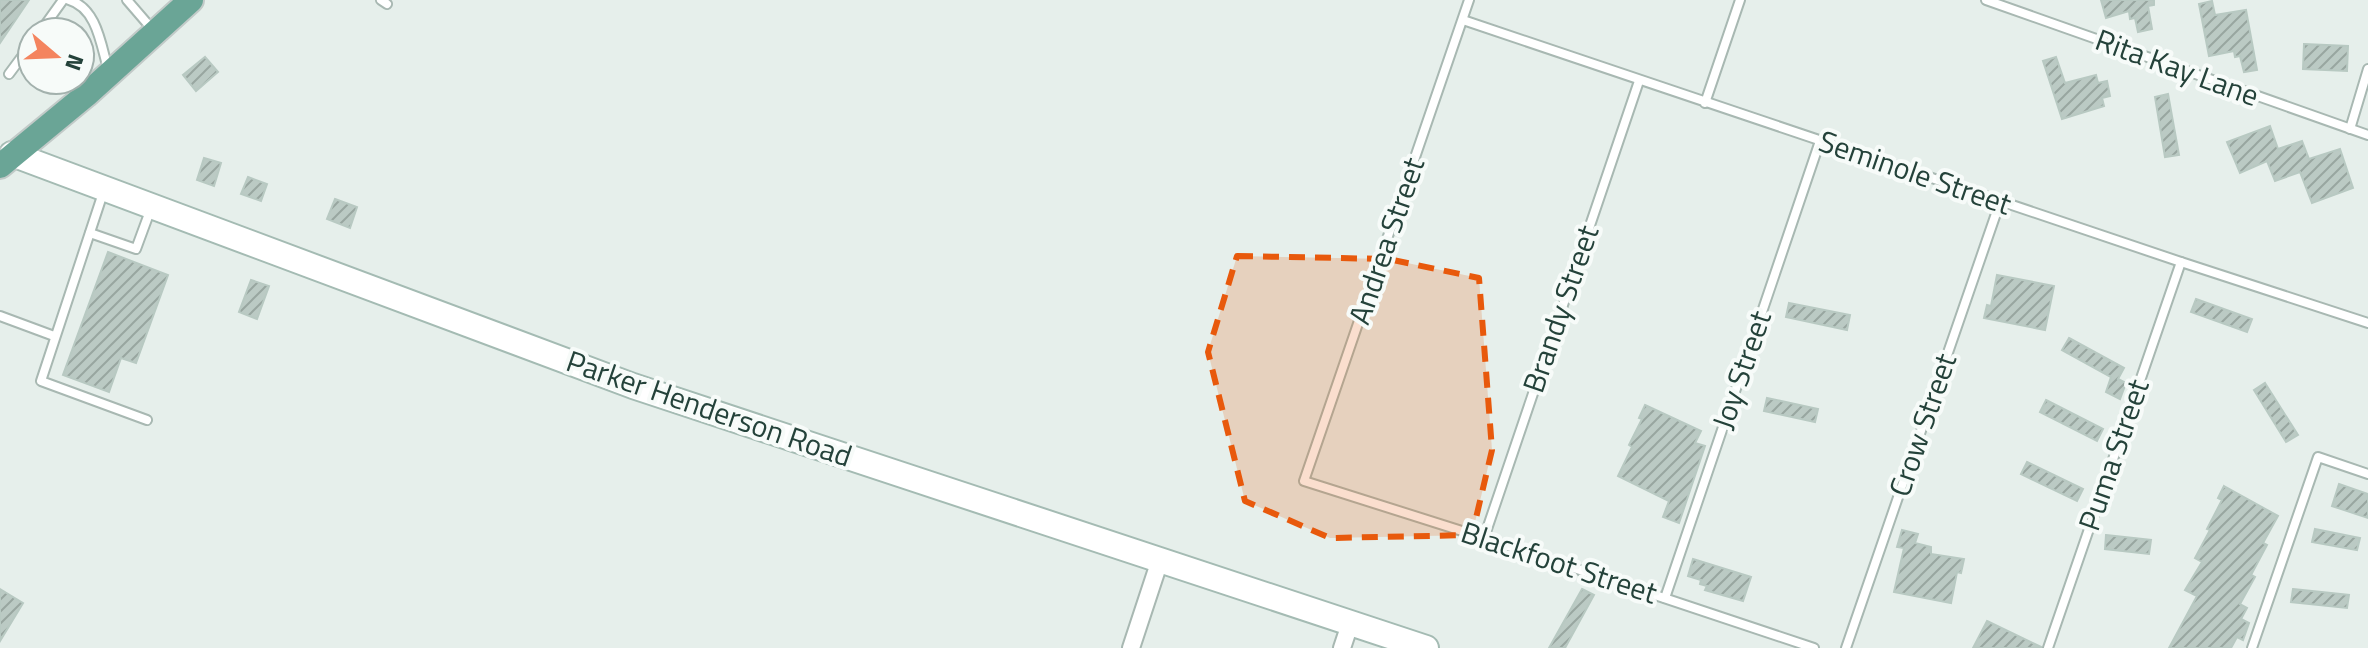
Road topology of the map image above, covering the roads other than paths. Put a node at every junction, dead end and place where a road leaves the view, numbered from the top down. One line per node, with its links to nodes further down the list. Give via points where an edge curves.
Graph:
1 (66, 0): 7 (lane); 13 (lane, via 77,2 93,20)
2 (127, 0): 9 (lane)
3 (191, 0): 9 (main road)
4 (1469, 0): 8 (lane, Andrea Street)
5 (1740, 0): 15 (lane)
6 (1986, 0): 16 (lane, Rita Kay Lane)
7 (53, 16)
8 (1463, 20): 14 (lane, Seminole Street); 30 (lane, Andrea Street)
9 (155, 33): 13 (main road)
10 (16, 65): 12 (lane)
11 (2368, 69): 16 (lane)
12 (9, 74)
13 (109, 74): 19 (main road)
14 (1639, 81): 15 (lane, Seminole Street); 31 (lane, Brandy Street)
15 (1705, 103): 18 (lane, Seminole Street)
16 (2350, 129): 17 (lane, Rita Kay Lane)
17 (2368, 135)
18 (1820, 141): 21 (lane, Seminole Street); 33 (lane, Joy Street)
19 (4, 156): 20 (street, Parker Henderson Road)
20 (104, 188): 22 (street, Parker Henderson Road); 23 (lane)
21 (2000, 202): 24 (lane, Seminole Street); 39 (lane, Crow Street)
22 (152, 206): 23 (lane, via 136,249); 32 (street, Parker Henderson Road, via 633,386)
23 (90, 233): 27 (lane)
24 (2181, 262): 26 (lane, Seminole Street); 40 (lane, Puma Street)
25 (0, 316): 27 (lane)
26 (2368, 323)
27 (54, 336): 28 (lane, via 41,381)
28 (147, 420)
29 (2368, 474): 41 (lane, via 2318,457)
30 (1304, 481): 31 (lane, Blackfoot Street)
31 (1484, 538): 33 (lane, Blackfoot Street)
32 (1160, 560): 34 (street, Parker Henderson Road); 35 (street)
33 (1665, 598): 38 (lane, Blackfoot Street)
34 (1350, 624): 36 (street); 37 (street, Parker Henderson Road)
35 (1131, 648)
36 (1342, 648)
37 (1426, 648)
38 (1814, 648)
39 (1846, 648)
40 (2048, 648)
41 (2252, 648)

